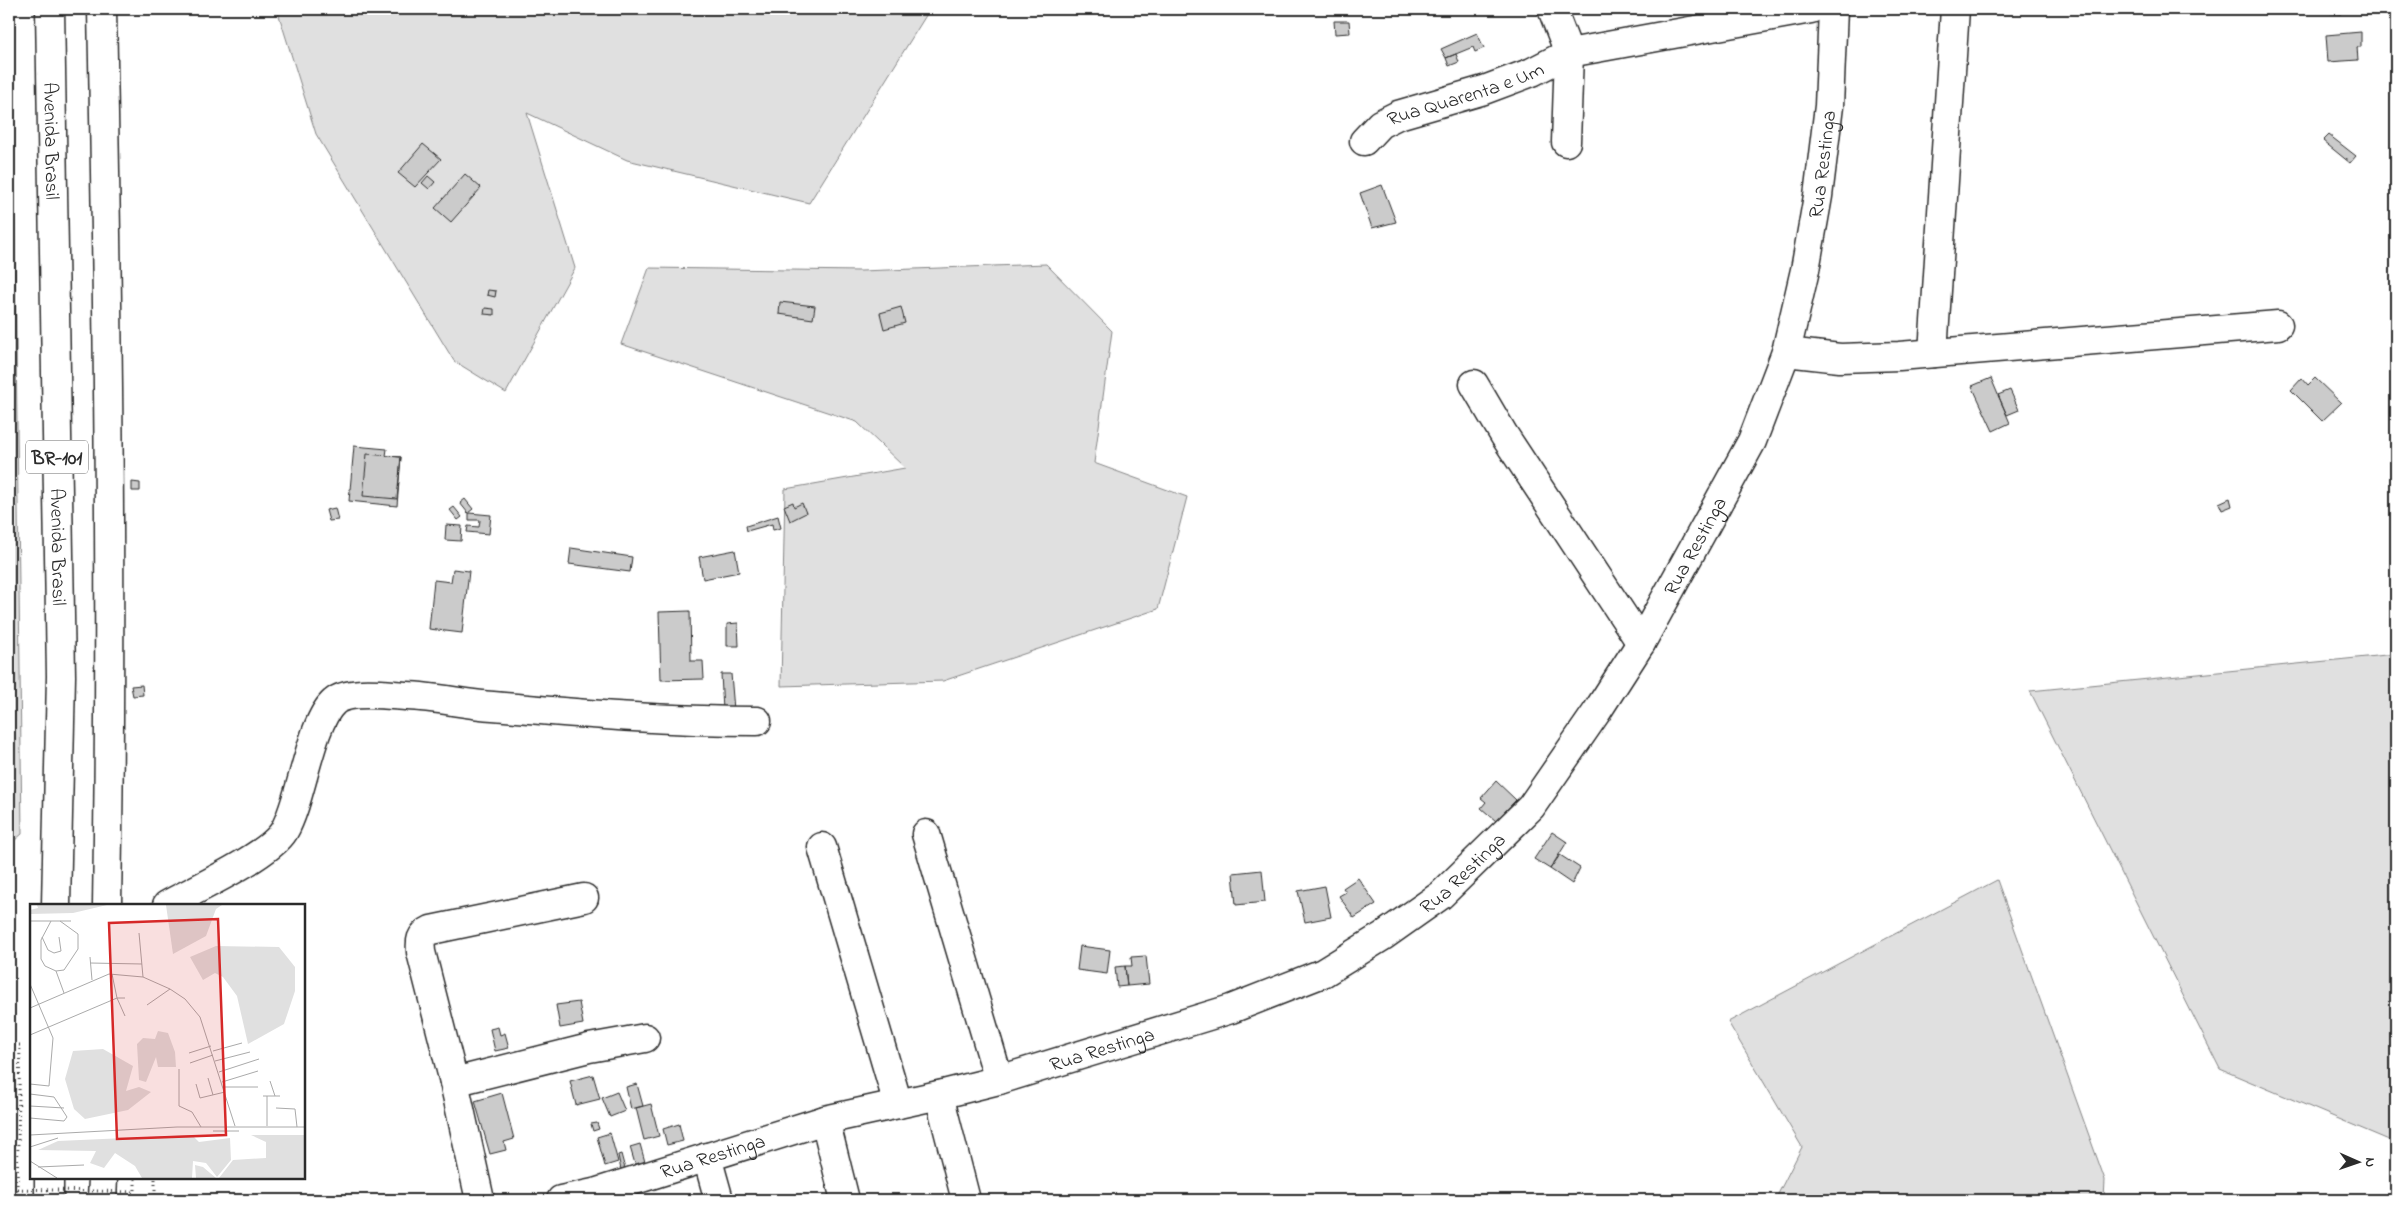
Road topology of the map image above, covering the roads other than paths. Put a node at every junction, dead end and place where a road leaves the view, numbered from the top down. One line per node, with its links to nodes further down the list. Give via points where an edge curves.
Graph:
1 (50, 9): 19 (main road, Avenida Brasil / BR-101, via 61,676)
2 (102, 9): 20 (main road, BR-101, via 111,661)
3 (1552, 9): 7 (main road, Rua Quarenta e Um)
4 (1811, 9): 7 (main road, Rua Quarenta e Um)
5 (1832, 9): 11 (main road, Rua Restinga, via 1828,106 1818,196)
6 (1955, 9): 12 (main road)
7 (1569, 53): 8 (main road, Rua Quarenta e Um, via 1532,72 1484,90 1398,115 1380,124); 9 (main road, Rua Quarenta e Um)
8 (1364, 141)
9 (1566, 142)
10 (2278, 325): 12 (main road)
11 (1786, 352): 12 (main road, via 1840,358); 14 (main road, Rua Restinga, via 1752,441)
12 (1933, 353)
13 (1474, 384): 14 (main road)
14 (1641, 643): 23 (main road, Rua Restinga, via 1531,807 1440,894 1383,936 1323,973 1231,1009)
15 (757, 721): 21 (main road, via 657,719 491,706 423,696 340,697 327,709 293,813 283,832 265,850)
16 (926, 834): 23 (main road)
17 (822, 847): 26 (main road)
18 (584, 898): 24 (main road, via 424,933 420,952)
19 (56, 904)
20 (107, 904)
21 (169, 904)
22 (645, 1038): 24 (main road, via 589,1048)
23 (999, 1080): 25 (main road, Rua Restinga)
24 (454, 1082): 34 (main road)
25 (939, 1096): 26 (main road, Rua Restinga); 38 (main road)
26 (898, 1104): 27 (main road, Rua Restinga)
27 (825, 1120): 28 (main road, Rua Restinga); 37 (main road)
28 (706, 1156): 31 (main road, Rua Restinga); 36 (main road)
29 (49, 1179): 32 (main road)
30 (103, 1179): 33 (main road)
31 (595, 1197): 35 (main road, Rua Restinga)
32 (49, 1200)
33 (102, 1200)
34 (480, 1200)
35 (561, 1200)
36 (719, 1200)
37 (845, 1200)
38 (966, 1200)

